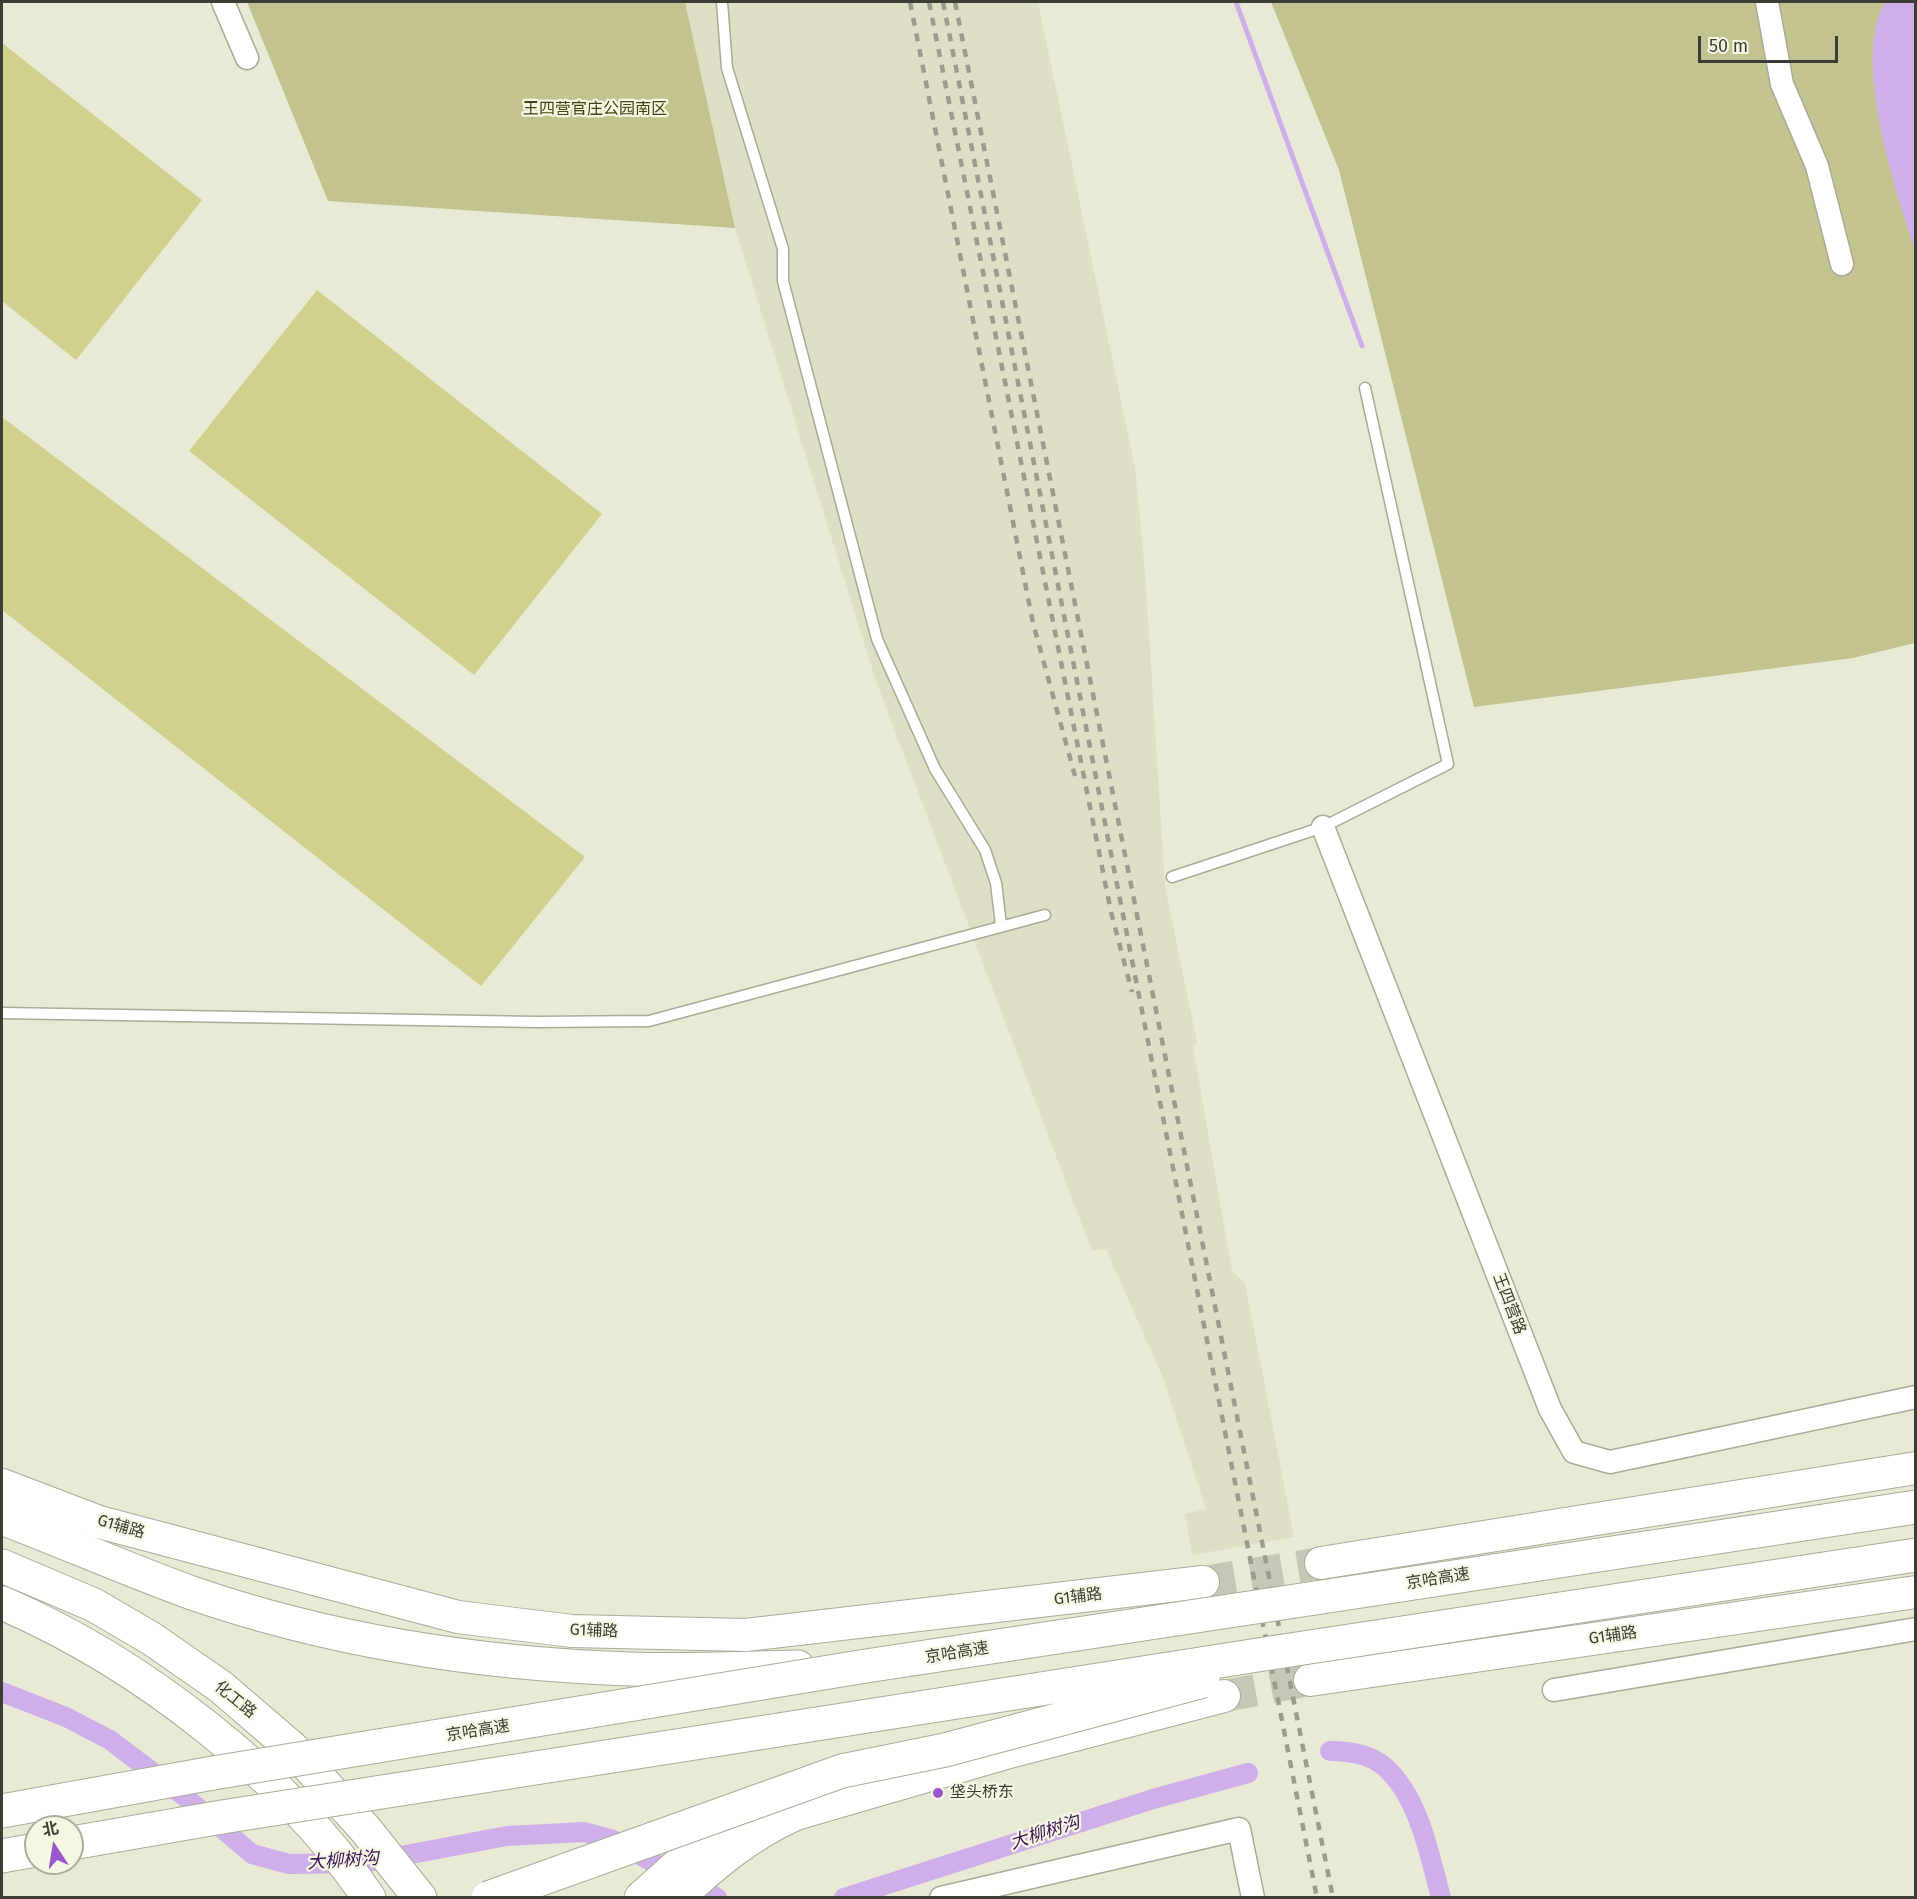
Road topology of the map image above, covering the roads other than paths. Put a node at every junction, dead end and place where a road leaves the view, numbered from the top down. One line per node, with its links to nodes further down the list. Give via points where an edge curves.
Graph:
1 (223, 2): 4 (street)
2 (722, 2): 10 (lane, via 727,68 783,249 783,281 877,639 935,769 985,850 996,883)
3 (1767, 2): 5 (street, via 1782,84 1817,166)
4 (247, 58)
5 (1842, 264)
6 (1365, 388): 7 (lane, via 1449,764)
7 (1323, 827): 8 (lane); 12 (street, 王四营路, via 1550,1409 1574,1452 1610,1462)
8 (1172, 877)
9 (1045, 915): 10 (lane)
10 (1001, 925): 11 (lane, via 649,1021)
11 (2, 1012)
12 (1916, 1397)
13 (1916, 1468): 18 (main road)
14 (2, 1485): 20 (main road, G1辅路, via 99,1522 458,1617 572,1631 746,1635)
15 (1916, 1507): 25 (main road, 京哈高速, bridge)
16 (2, 1518): 25 (main road, bridge, via 192,1593 386,1643 501,1660 630,1669)
17 (1916, 1555): 24 (main road, bridge)
18 (1321, 1563)
19 (2, 1566): 36 (main road, 化工路, via 94,1605 221,1687 292,1748)
20 (1203, 1582)
21 (1916, 1592): 26 (main road, G1辅路)
22 (2, 1604): 37 (main road, via 133,1674 212,1731 269,1781)
23 (1916, 1629): 27 (street)
24 (1340, 1644): 31 (main road, bridge, via 1034,1728 842,1771); 33 (main road, bridge)
25 (866, 1666): 29 (main road, 京哈高速, bridge)
26 (1310, 1680)
27 (1554, 1690)
28 (1224, 1696): 40 (main road, via 1013,1751 796,1814 763,1829)
29 (213, 1773): 30 (main road); 32 (main road, 京哈高速)
30 (2, 1795)
31 (747, 1804): 38 (main road, bridge); 39 (main road)
32 (2, 1811)
33 (84, 1841)
34 (24, 1852): 35 (main road)
35 (2, 1856)
36 (415, 1890)
37 (367, 1895)
38 (488, 1898)
39 (641, 1898)
40 (678, 1898)
41 (941, 1898): 42 (street, via 1239,1828)
42 (1253, 1898)

